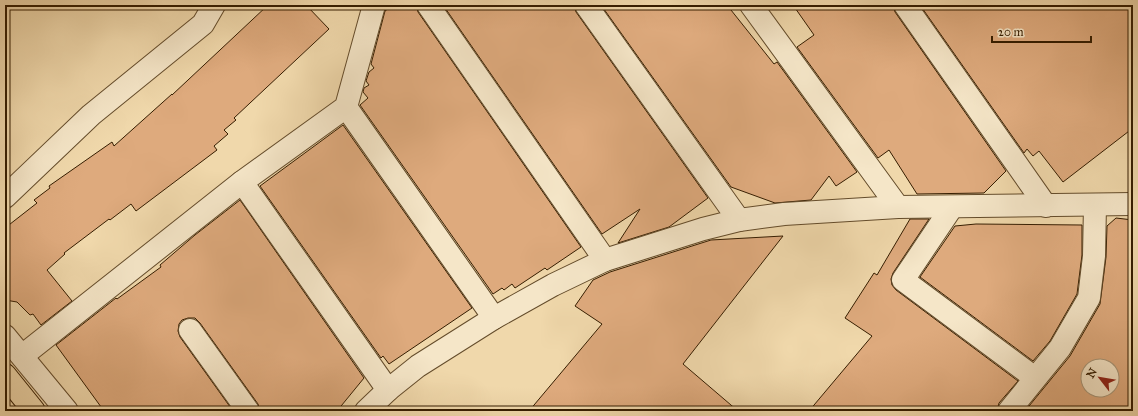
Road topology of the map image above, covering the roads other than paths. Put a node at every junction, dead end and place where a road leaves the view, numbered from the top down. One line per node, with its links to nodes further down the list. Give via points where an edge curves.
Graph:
1 (214, 5): 9 (street, via 203,24 91,116)
2 (374, 5): 7 (street)
3 (428, 5): 16 (street)
4 (586, 5): 15 (street)
5 (751, 5): 13 (street)
6 (905, 5): 12 (street)
7 (346, 107): 8 (street); 17 (street)
8 (242, 182): 20 (street); 23 (street)
9 (5, 197)
10 (1133, 204): 11 (street)
11 (1095, 205): 12 (street); 22 (street, via 1094,256 1089,298 1060,348)
12 (1046, 206): 14 (street)
13 (898, 207): 14 (street); 15 (street, via 784,214)
14 (952, 207): 22 (street, via 903,280)
15 (739, 220): 16 (street)
16 (605, 260): 17 (street)
17 (494, 318): 23 (street, via 418,366)
18 (190, 330): 26 (street)
19 (5, 336): 20 (street)
20 (22, 356): 25 (street)
21 (5, 375): 24 (main road)
22 (1035, 378): 28 (street)
23 (388, 390): 27 (street)
24 (34, 411)
25 (67, 411)
26 (248, 411)
27 (366, 411)
28 (1009, 411)

